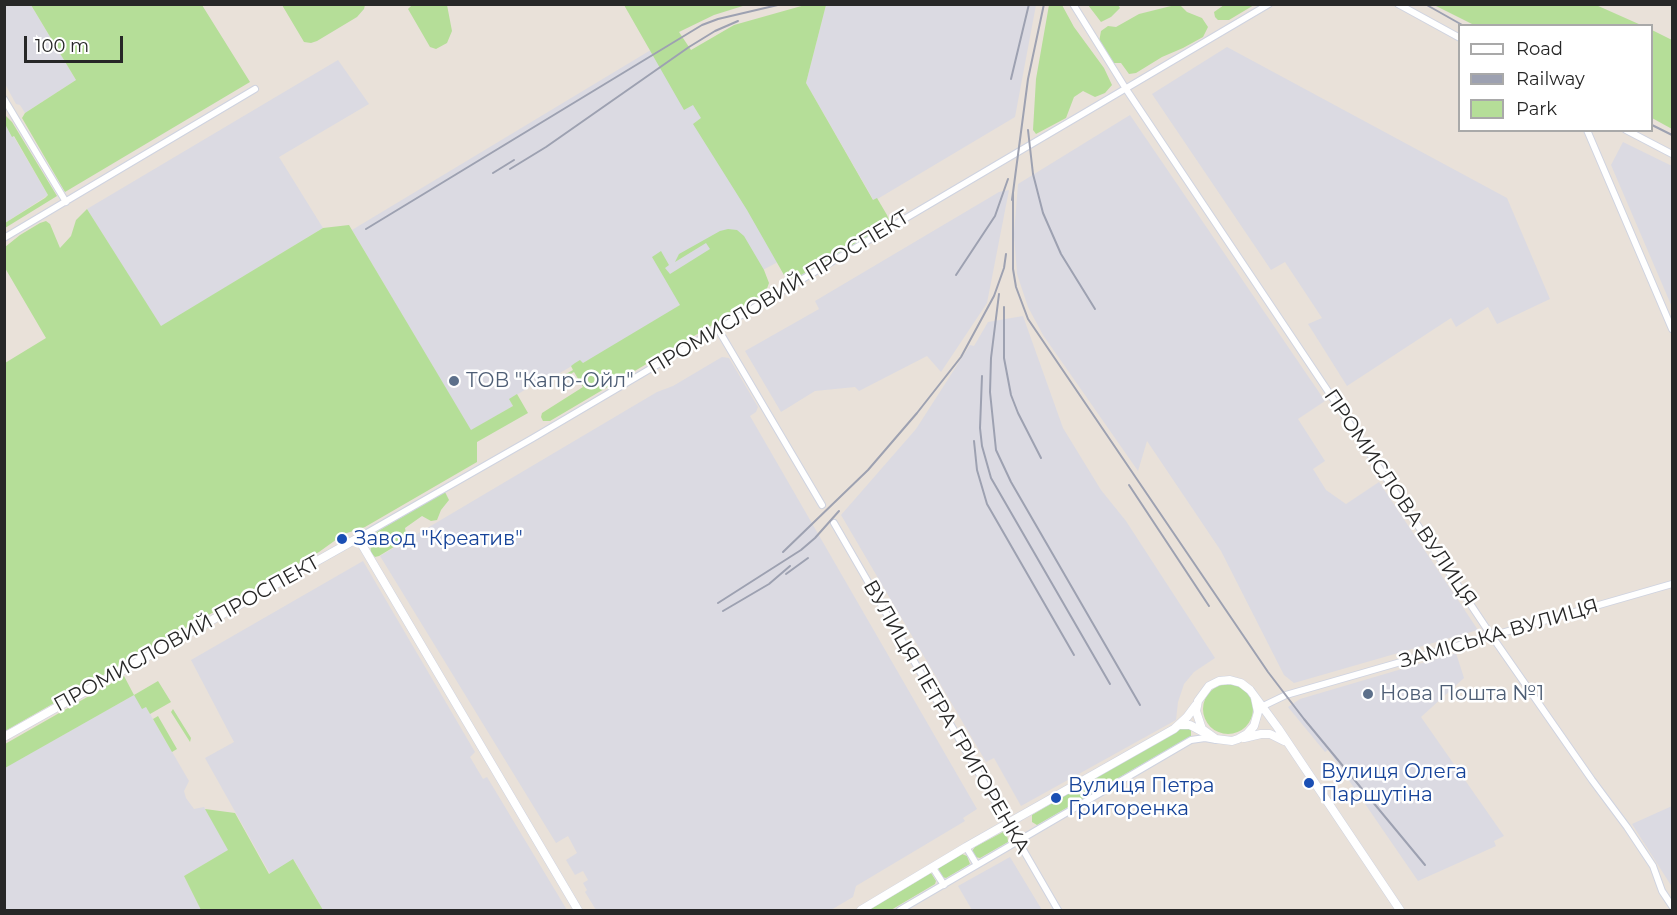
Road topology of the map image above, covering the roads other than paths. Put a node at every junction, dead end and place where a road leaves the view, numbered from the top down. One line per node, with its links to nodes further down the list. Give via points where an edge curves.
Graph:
1 (1073, 4): 6 (street, ПРОМИСЛОВА ВУЛИЦЯ)
2 (1269, 4): 6 (street, ПРОМИСЛОВИЙ ПРОСПЕКТ)
3 (1398, 4): 4 (street)
4 (1458, 37)
5 (255, 89): 11 (street)
6 (1126, 89): 13 (street, ПРОМИСЛОВИЙ ПРОСПЕКТ); 19 (street, ПРОМИСЛОВА ВУЛИЦЯ)
7 (4, 99): 11 (street)
8 (1588, 132): 14 (street)
9 (1630, 132): 10 (street)
10 (1672, 154)
11 (66, 202): 12 (street)
12 (4, 238)
13 (718, 329): 15 (street); 17 (street, ПРОМИСЛОВИЙ ПРОСПЕКТ)
14 (1672, 329)
15 (822, 505)
16 (834, 523): 28 (street, ВУЛИЦЯ ПЕТРА ГРИГОРЕНКА)
17 (358, 538): 24 (street, ПРОМИСЛОВИЙ ПРОСПЕКТ); 35 (street)
18 (1672, 584): 19 (street, ЗАМІСЬКА ВУЛИЦЯ)
19 (1491, 636): 21 (street, ЗАМІСЬКА ВУЛИЦЯ, via 1286,695); 34 (street, ПРОМИСЛОВА ВУЛИЦЯ, via 1627,827 1653,866)
20 (1198, 701): 21 (street, via 1209,686 1230,680 1241,684); 22 (street); 23 (street, via 1197,719)
21 (1260, 707): 25 (street, via 1254,726); 27 (street)
22 (1180, 725): 23 (street, via 1190,725); 28 (street)
23 (1207, 734): 26 (street)
24 (4, 737)
25 (1239, 740): 26 (street); 27 (street, via 1269,734)
26 (1222, 741): 29 (street, via 1191,740)
27 (1292, 748): 39 (street)
28 (1007, 824): 29 (street, ВУЛИЦЯ ПЕТРА ГРИГОРЕНКА); 30 (street)
29 (1018, 841): 31 (street); 38 (street, ВУЛИЦЯ ПЕТРА ГРИГОРЕНКА)
30 (966, 848): 31 (street); 32 (street)
31 (976, 866): 33 (street)
32 (933, 867): 33 (street); 36 (street)
33 (944, 885): 37 (street)
34 (1672, 906)
35 (578, 910)
36 (861, 910)
37 (900, 910)
38 (1058, 910)
39 (1400, 910)

